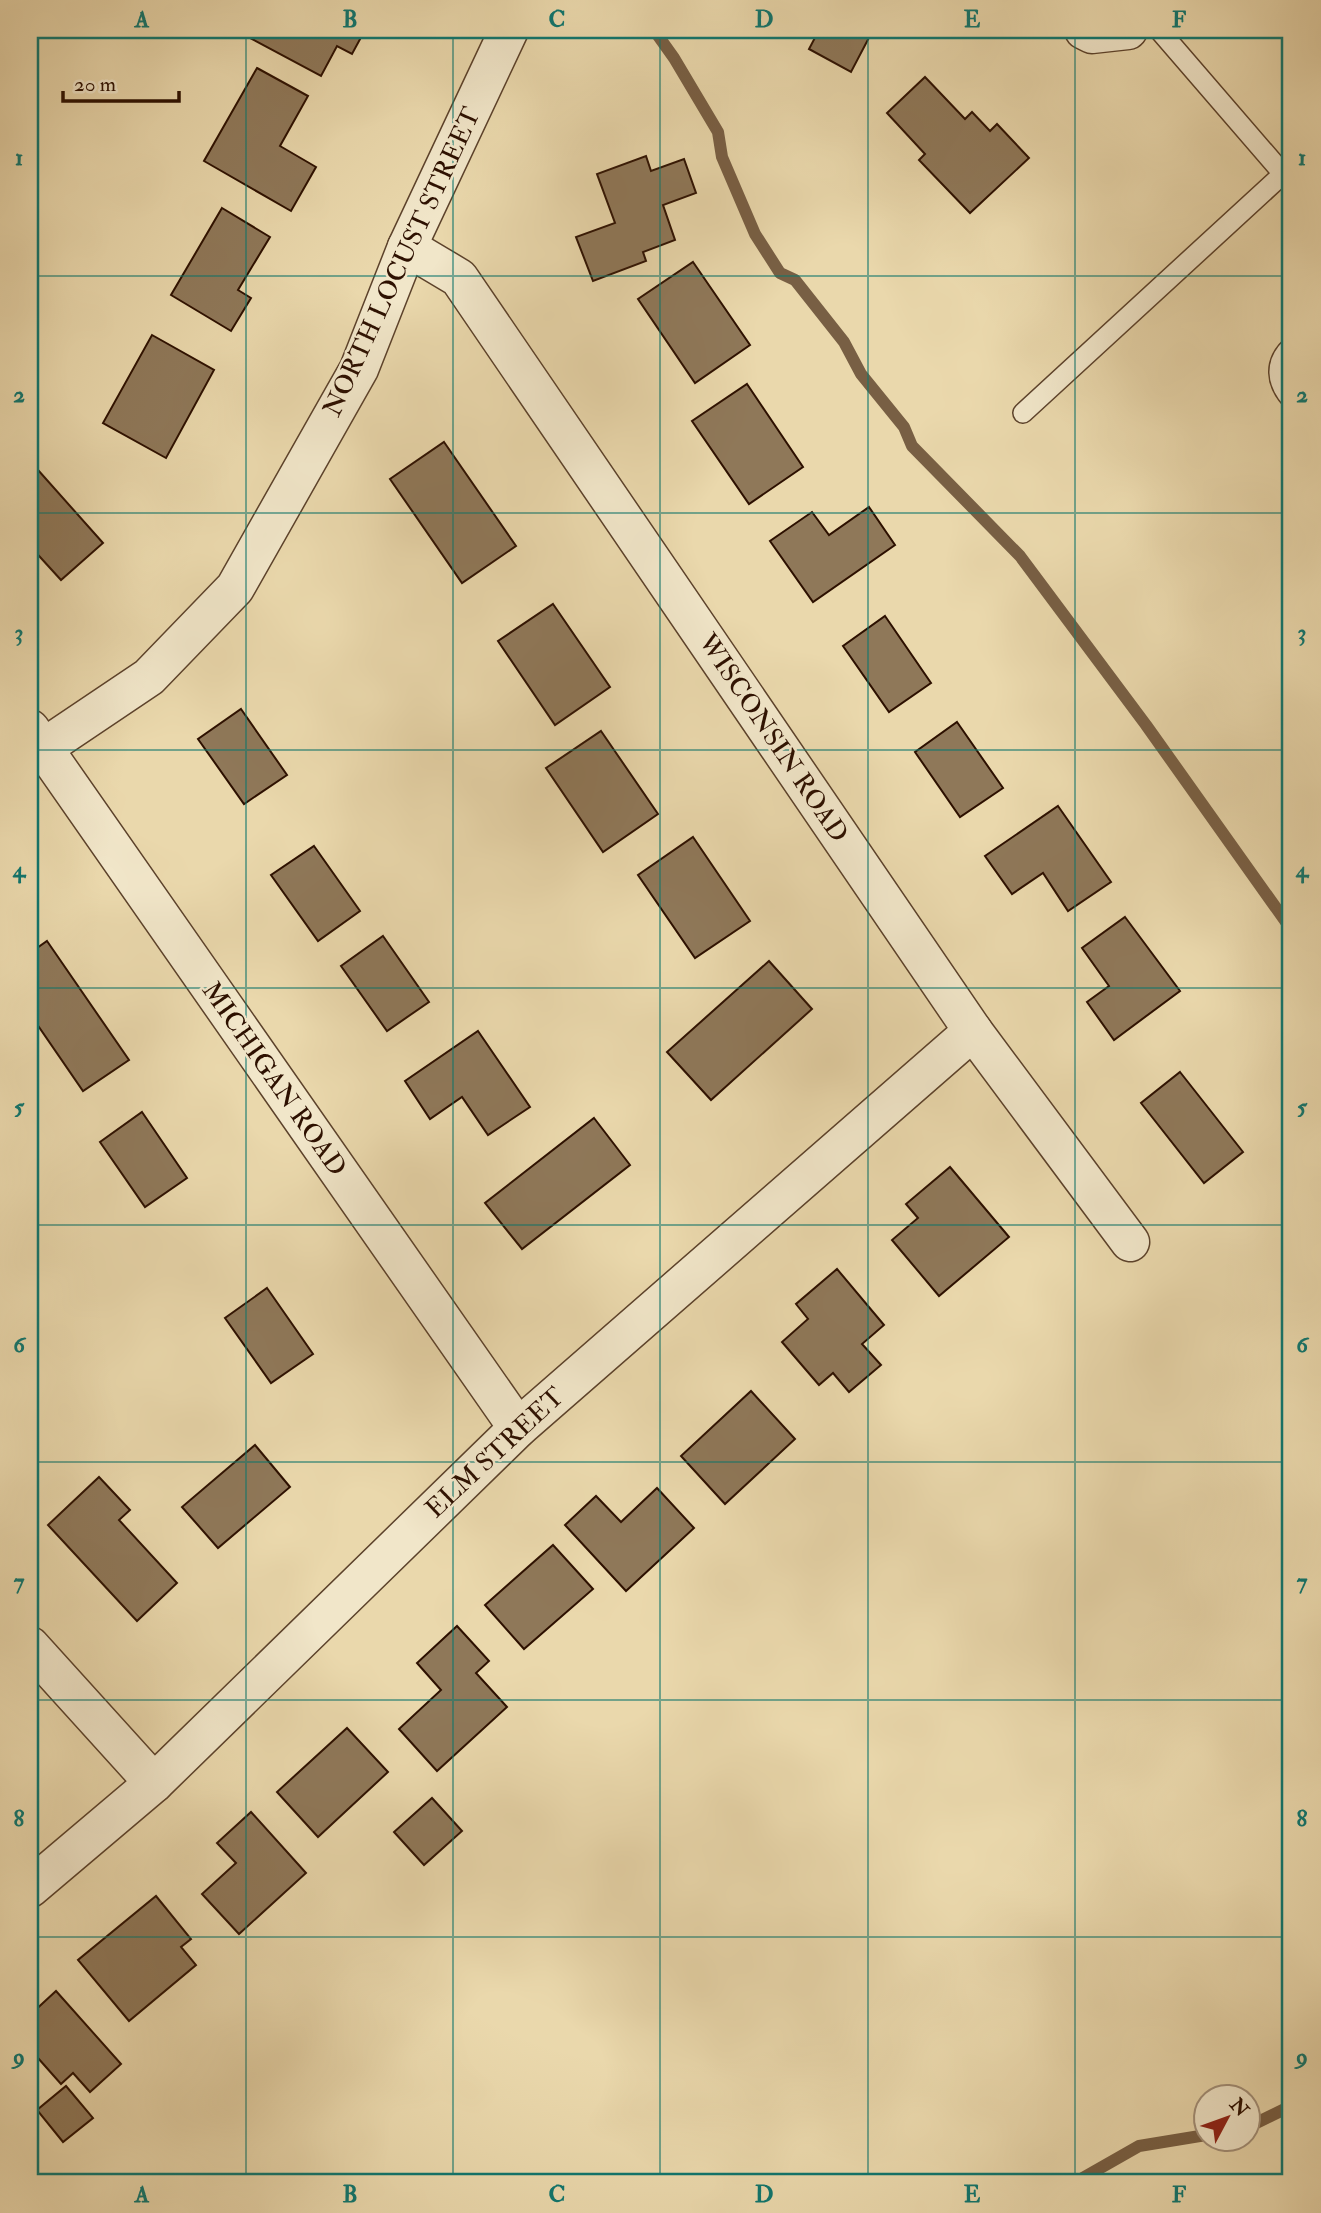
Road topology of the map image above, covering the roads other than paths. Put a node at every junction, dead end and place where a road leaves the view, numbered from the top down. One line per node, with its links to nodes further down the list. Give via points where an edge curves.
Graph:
1 (509, 30): 6 (street, NORTH LOCUST STREET)
2 (1084, 30): 3 (street, via 1092,34)
3 (1128, 30)
4 (1159, 30): 5 (lane)
5 (1287, 179): 9 (lane)
6 (407, 247): 10 (street, NORTH LOCUST STREET, via 359,369 234,588 149,677); 11 (street, WISCONSIN ROAD, via 459,278)
7 (1291, 347): 8 (lane, via 1283,355 1278,374)
8 (1291, 399)
9 (1023, 413)
10 (34, 745): 13 (street, MICHIGAN ROAD)
11 (973, 1031): 12 (street, WISCONSIN ROAD); 13 (street, ELM STREET)
12 (1130, 1242)
13 (518, 1428): 15 (street, ELM STREET)
14 (30, 1646): 15 (street)
15 (154, 1783): 16 (street, ELM STREET)
16 (30, 1888)

